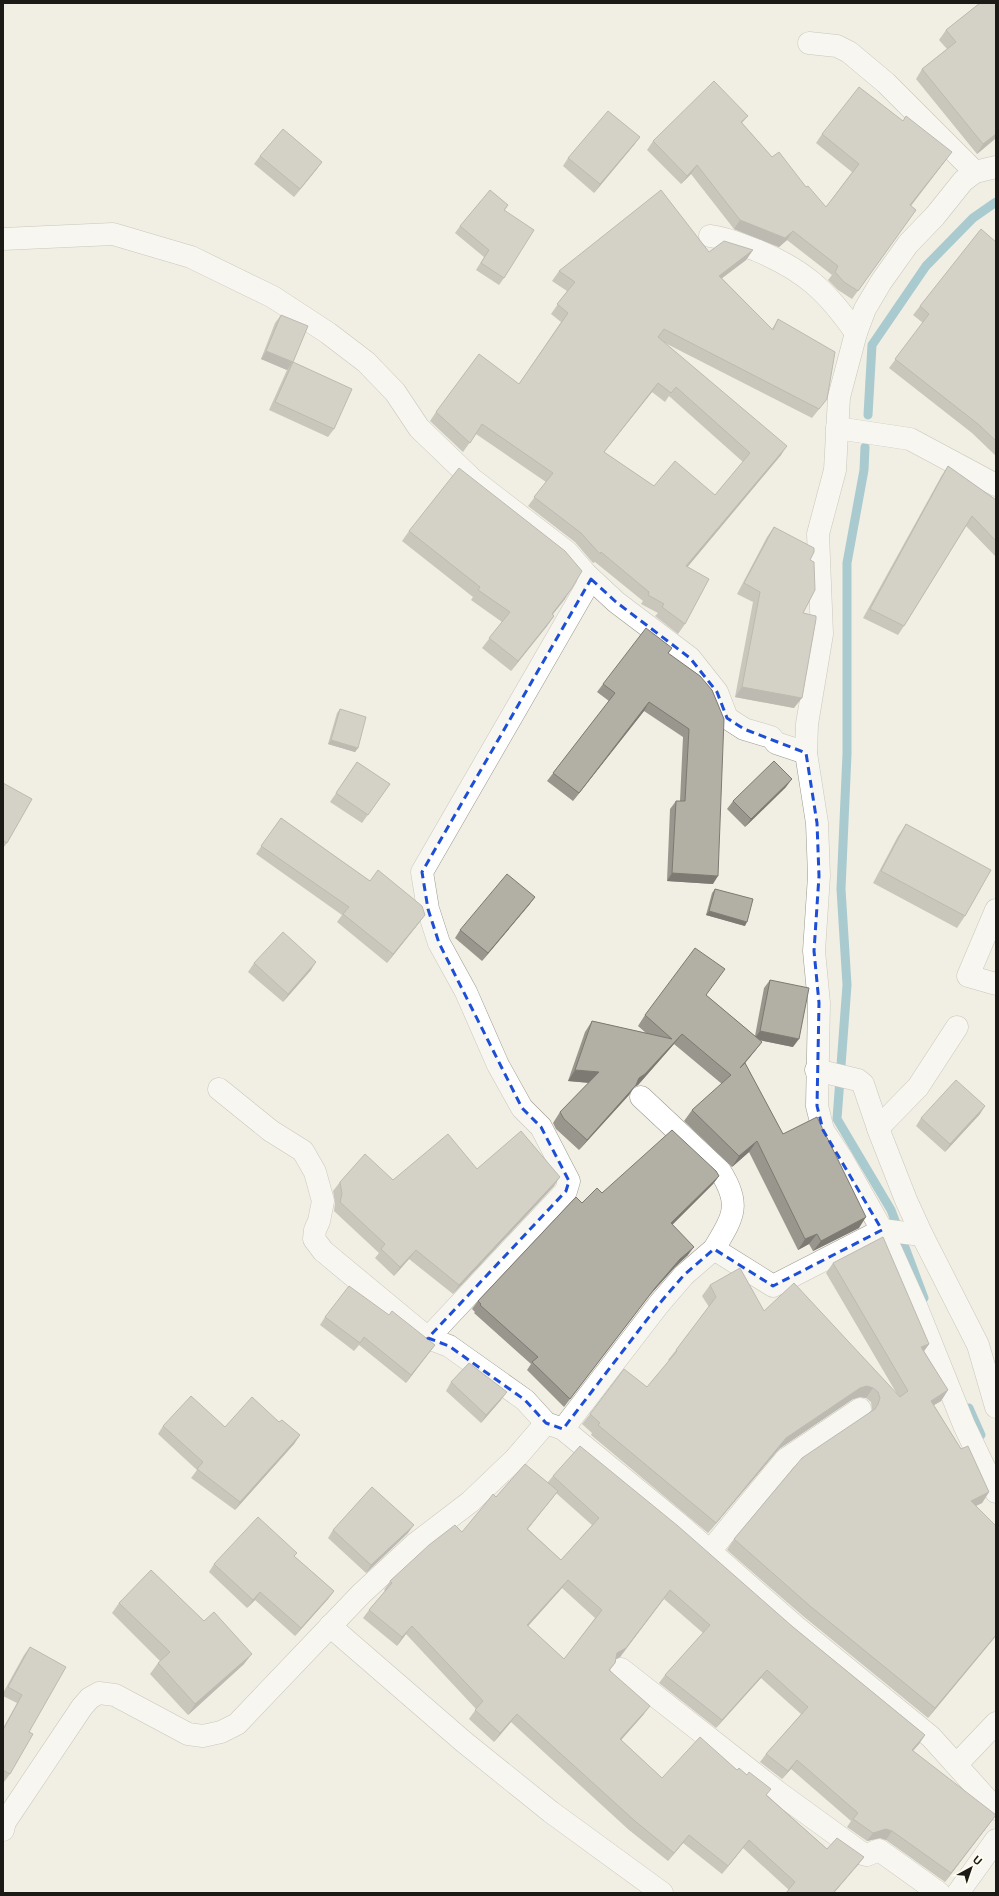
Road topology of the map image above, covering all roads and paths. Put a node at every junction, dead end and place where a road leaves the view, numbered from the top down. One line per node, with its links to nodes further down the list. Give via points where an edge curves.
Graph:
1 (808, 43): 2 (street, via 837,46 849,52)
2 (986, 169): 5 (street, via 963,181 908,244 865,309)
3 (710, 236): 5 (street, via 726,238 783,261 813,281 837,305)
4 (3, 239): 8 (street, via 113,234 191,257 273,297 328,333 366,362 395,392 419,428 429,438 472,479 567,552)
5 (856, 333): 6 (street, via 838,397)
6 (837, 428): 7 (street, via 910,439); 9 (street, via 835,470 818,534 822,634 807,724)
7 (996, 485)
8 (591, 579): 9 (street, via 616,602 690,658 717,692 727,718 744,728 771,737 776,743); 19 (street, via 422,872 428,909 439,944 466,992 498,1065 522,1108 541,1127 569,1181 566,1191)
9 (806, 753): 13 (street, via 817,823 819,868 814,951)
10 (996, 910): 11 (street, via 968,976)
11 (996, 984)
12 (957, 1027): 16 (street, via 918,1087)
13 (822, 1072): 16 (street, via 863,1084); 17 (street, via 817,1106 823,1130 846,1166)
14 (219, 1089): 19 (street, via 271,1130 303,1151 315,1172 323,1202 315,1230 314,1240 317,1245)
15 (641, 1097): 18 (street, via 720,1171 727,1182 734,1208 731,1220)
16 (878, 1128): 17 (street)
17 (901, 1233): 18 (street, via 773,1286); 20 (street, via 978,1345); 23 (street, via 917,1308 964,1425)
18 (714, 1249): 22 (street, via 684,1276)
19 (428, 1338): 22 (street, via 449,1346 494,1377)
20 (996, 1407)
21 (860, 1409): 24 (street, via 786,1459)
22 (554, 1426): 24 (street); 25 (street, via 514,1459 470,1502 415,1544)
23 (996, 1492)
24 (710, 1551): 28 (street, via 796,1626 931,1737)
25 (330, 1626): 30 (street, via 252,1710 237,1724 221,1732 203,1736 188,1734 115,1696 99,1693 90,1698 5,1822); 32 (street, via 464,1742 551,1812)
26 (621, 1669): 33 (street, via 779,1793 863,1854 879,1850)
27 (996, 1723): 28 (street)
28 (956, 1764): 29 (street)
29 (996, 1809)
30 (3, 1830)
31 (996, 1840): 34 (street)
32 (662, 1893)
33 (939, 1893)
34 (958, 1893)

